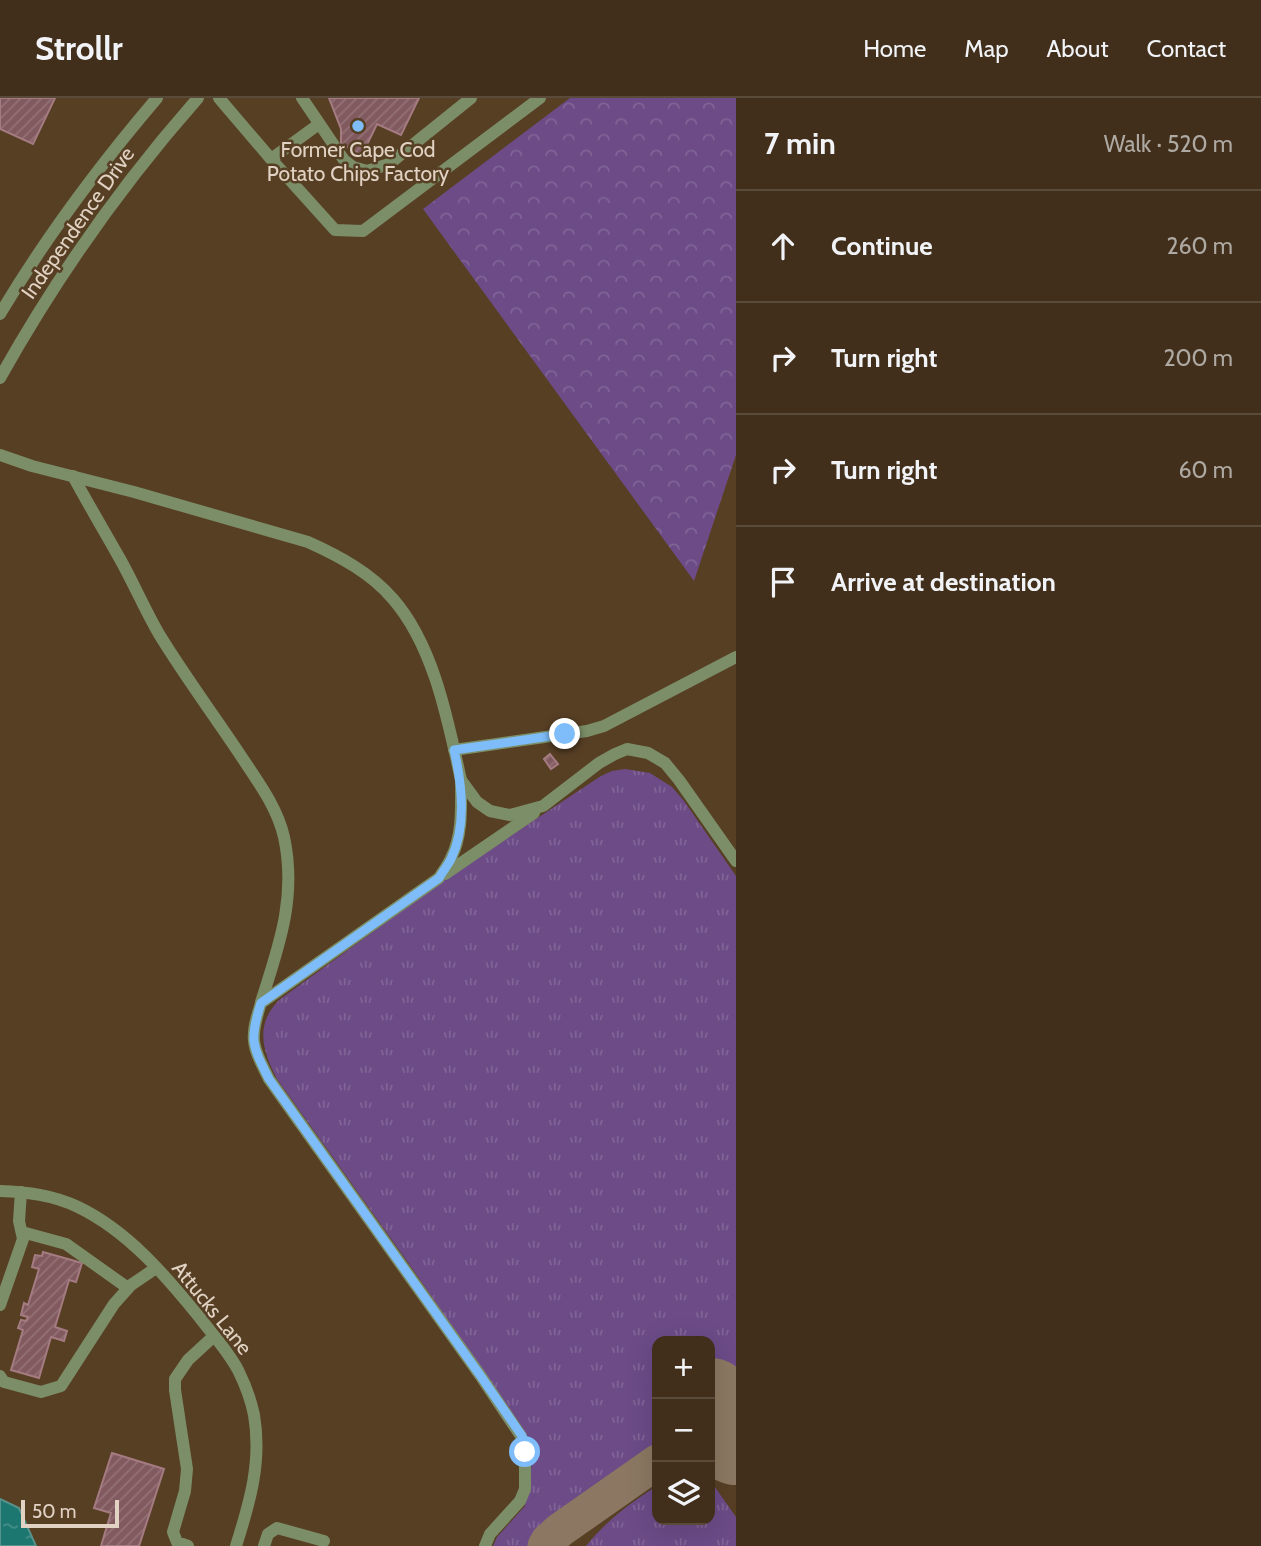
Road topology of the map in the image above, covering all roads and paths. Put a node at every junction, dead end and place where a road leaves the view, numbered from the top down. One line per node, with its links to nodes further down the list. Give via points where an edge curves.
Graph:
1 (157, 98): 9 (street, Independence Drive, via 75,200)
2 (198, 98): 10 (street, Independence Drive, via 87,238)
3 (219, 98): 8 (street)
4 (302, 98): 7 (street)
5 (471, 98): 7 (street, via 389,164 367,171 344,160)
6 (540, 98): 8 (street, via 363,231 335,230)
7 (319, 124): 8 (street)
8 (271, 159)
9 (0, 314)
10 (0, 378)
11 (0, 455): 12 (street)
12 (73, 476): 14 (street, via 308,542 368,576 393,598 428,657); 19 (street, via 159,634 256,778 284,835 287,911)
13 (736, 657): 14 (street, via 604,726)
14 (454, 750): 15 (street)
15 (461, 780): 16 (street, via 477,802 491,811 510,815); 18 (street, via 457,841)
16 (543, 806): 17 (street, via 615,754 627,749 648,753 665,763 679,780); 18 (street)
17 (736, 861)
18 (439, 878): 19 (street)
19 (261, 1003): 32 (street, via 253,1031 255,1050 269,1079 522,1436 525,1489)
20 (0, 1191): 21 (street, Attucks Lane)
21 (21, 1192): 22 (street); 23 (street, Attucks Lane, via 49,1196 87,1211)
22 (22, 1232): 24 (street, via 65,1244); 25 (street)
23 (156, 1268): 24 (street); 26 (street, Attucks Lane)
24 (128, 1288): 27 (street, via 61,1386 41,1392 4,1382)
25 (0, 1305)
26 (214, 1336): 29 (street, via 175,1379 187,1469 173,1532 177,1542); 30 (street, Attucks Lane, via 242,1378 256,1429 256,1475)
27 (0, 1376)
28 (324, 1541): 31 (street, via 276,1528)
29 (188, 1546)
30 (236, 1546)
31 (264, 1546)
32 (485, 1546)

